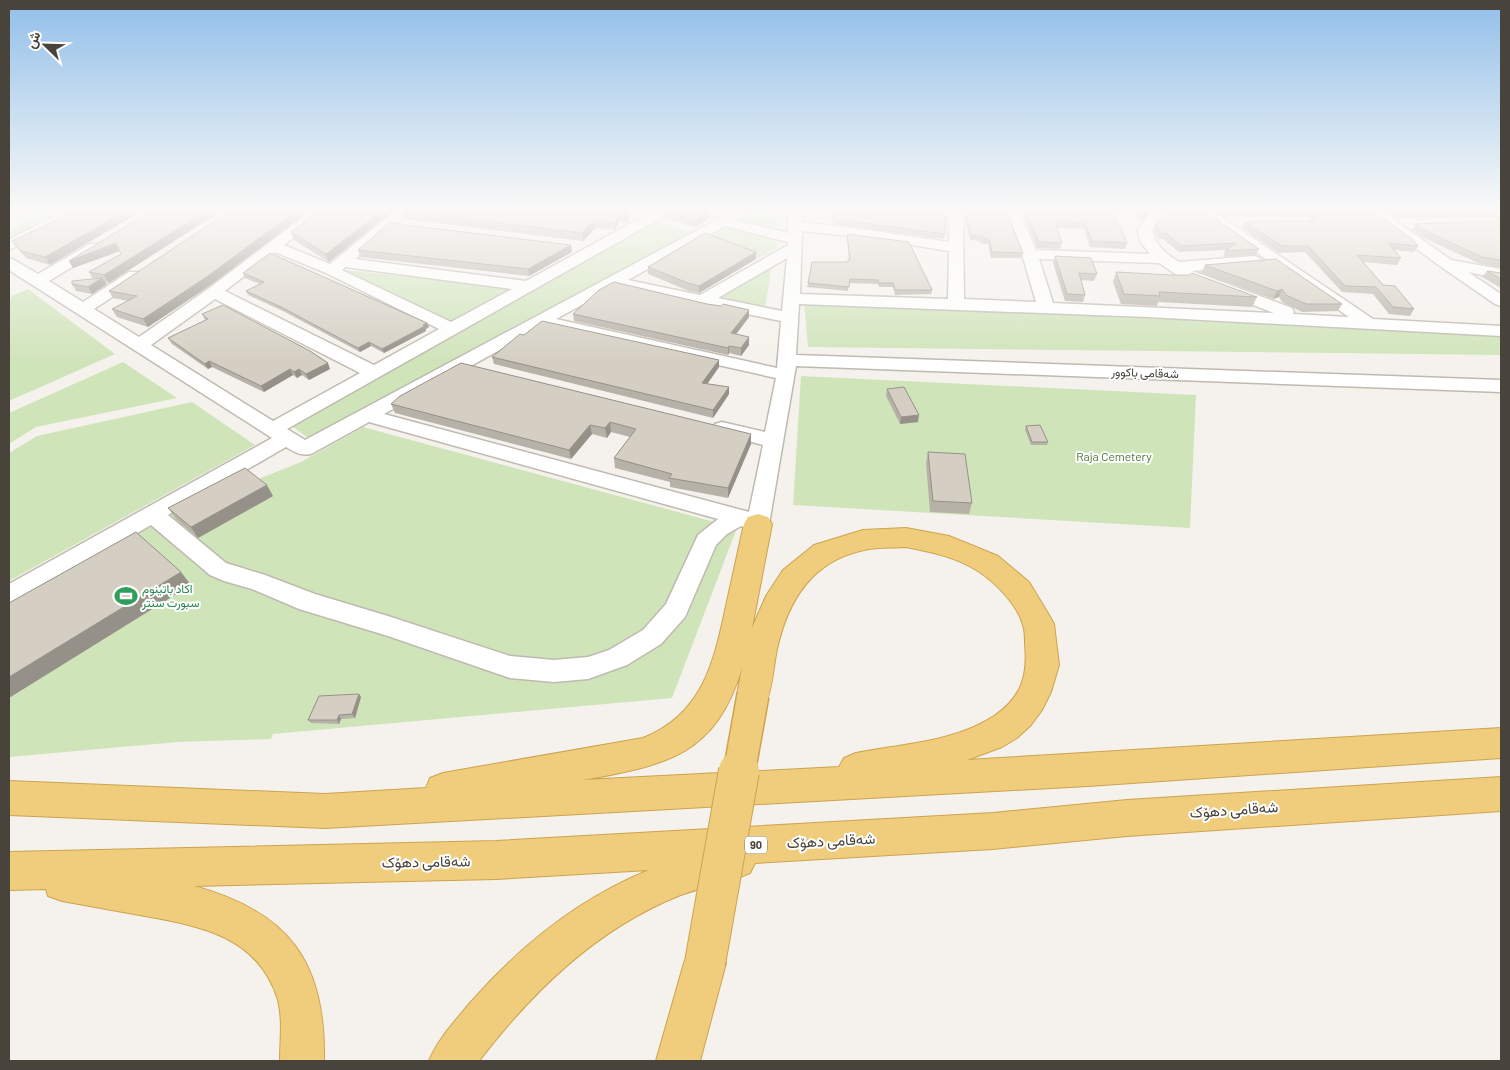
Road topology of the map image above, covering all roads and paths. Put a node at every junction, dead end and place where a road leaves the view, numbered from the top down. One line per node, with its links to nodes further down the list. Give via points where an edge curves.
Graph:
1 (72, 261): 20 (street)
2 (254, 261): 23 (street)
3 (321, 261): 18 (street)
4 (343, 261): 18 (street)
5 (571, 261): 22 (street)
6 (653, 261): 21 (street)
7 (755, 261): 25 (street)
8 (794, 261): 24 (street)
9 (954, 261): 27 (street)
10 (1032, 261): 28 (street)
11 (1137, 261): 16 (street)
12 (1243, 261): 16 (street)
13 (1278, 261): 33 (street)
14 (1442, 261): 19 (street); 26 (street)
15 (9, 263): 20 (street)
16 (1169, 263): 31 (street, via 1186,274)
17 (150, 266): 29 (street)
18 (337, 266): 22 (street); 34 (street)
19 (1501, 274)
20 (38, 281): 29 (street)
21 (614, 282): 25 (street); 32 (street)
22 (527, 286): 34 (street)
23 (214, 292): 36 (street); 40 (street)
24 (792, 299): 27 (street); 30 (street)
25 (703, 300): 30 (street)
26 (1501, 301)
27 (956, 303): 28 (street)
28 (1046, 307): 31 (street)
29 (84, 309): 36 (street)
30 (790, 318): 38 (street)
31 (1303, 319): 33 (street)
32 (542, 321): 37 (street); 38 (street, شەقامی باکوور)
33 (1368, 323): 35 (street)
34 (450, 328): 40 (street)
35 (1501, 331)
36 (140, 345): 44 (street)
37 (462, 364): 39 (street); 42 (street)
38 (787, 367): 41 (street, شەقامی باکوور); 45 (street)
39 (490, 371)
40 (373, 372): 44 (street)
41 (1501, 386)
42 (366, 415): 44 (street, via 304,449); 47 (street)
43 (708, 425): 45 (street)
44 (280, 433): 46 (street)
45 (774, 442): 47 (street)
46 (152, 514): 47 (street, via 218,569 232,575 510,667 554,671 588,668 618,658 652,637 676,610 706,541 719,528); 48 (street)
47 (748, 520): 55 (highway, via 732,652 723,680 711,705 691,726 665,745 632,756)
48 (9, 595)
49 (1501, 743): 50 (highway)
50 (769, 787): 55 (highway); 60 (highway, bridge, via 960,747 990,736 1015,719 1037,689 1044,656 1042,640 1029,606 1008,579 992,566 963,551 903,536 869,538 832,548 804,566 792,579 777,603 767,630 705,963)
51 (9, 790): 54 (highway)
52 (1501, 794): 56 (highway, شەقامی دهۆک / 90, via 1137,817)
53 (9, 798): 54 (highway)
54 (51, 800): 55 (highway)
55 (325, 811)
56 (993, 831): 57 (highway, شەقامی دهۆک / 90, via 496,860); 59 (highway, via 807,847 730,861 671,880 596,919 557,947 518,982)
57 (9, 872): 58 (highway, via 192,903 247,926 271,946 288,970 300,1002)
58 (302, 1061)
59 (450, 1061)
60 (678, 1061)

